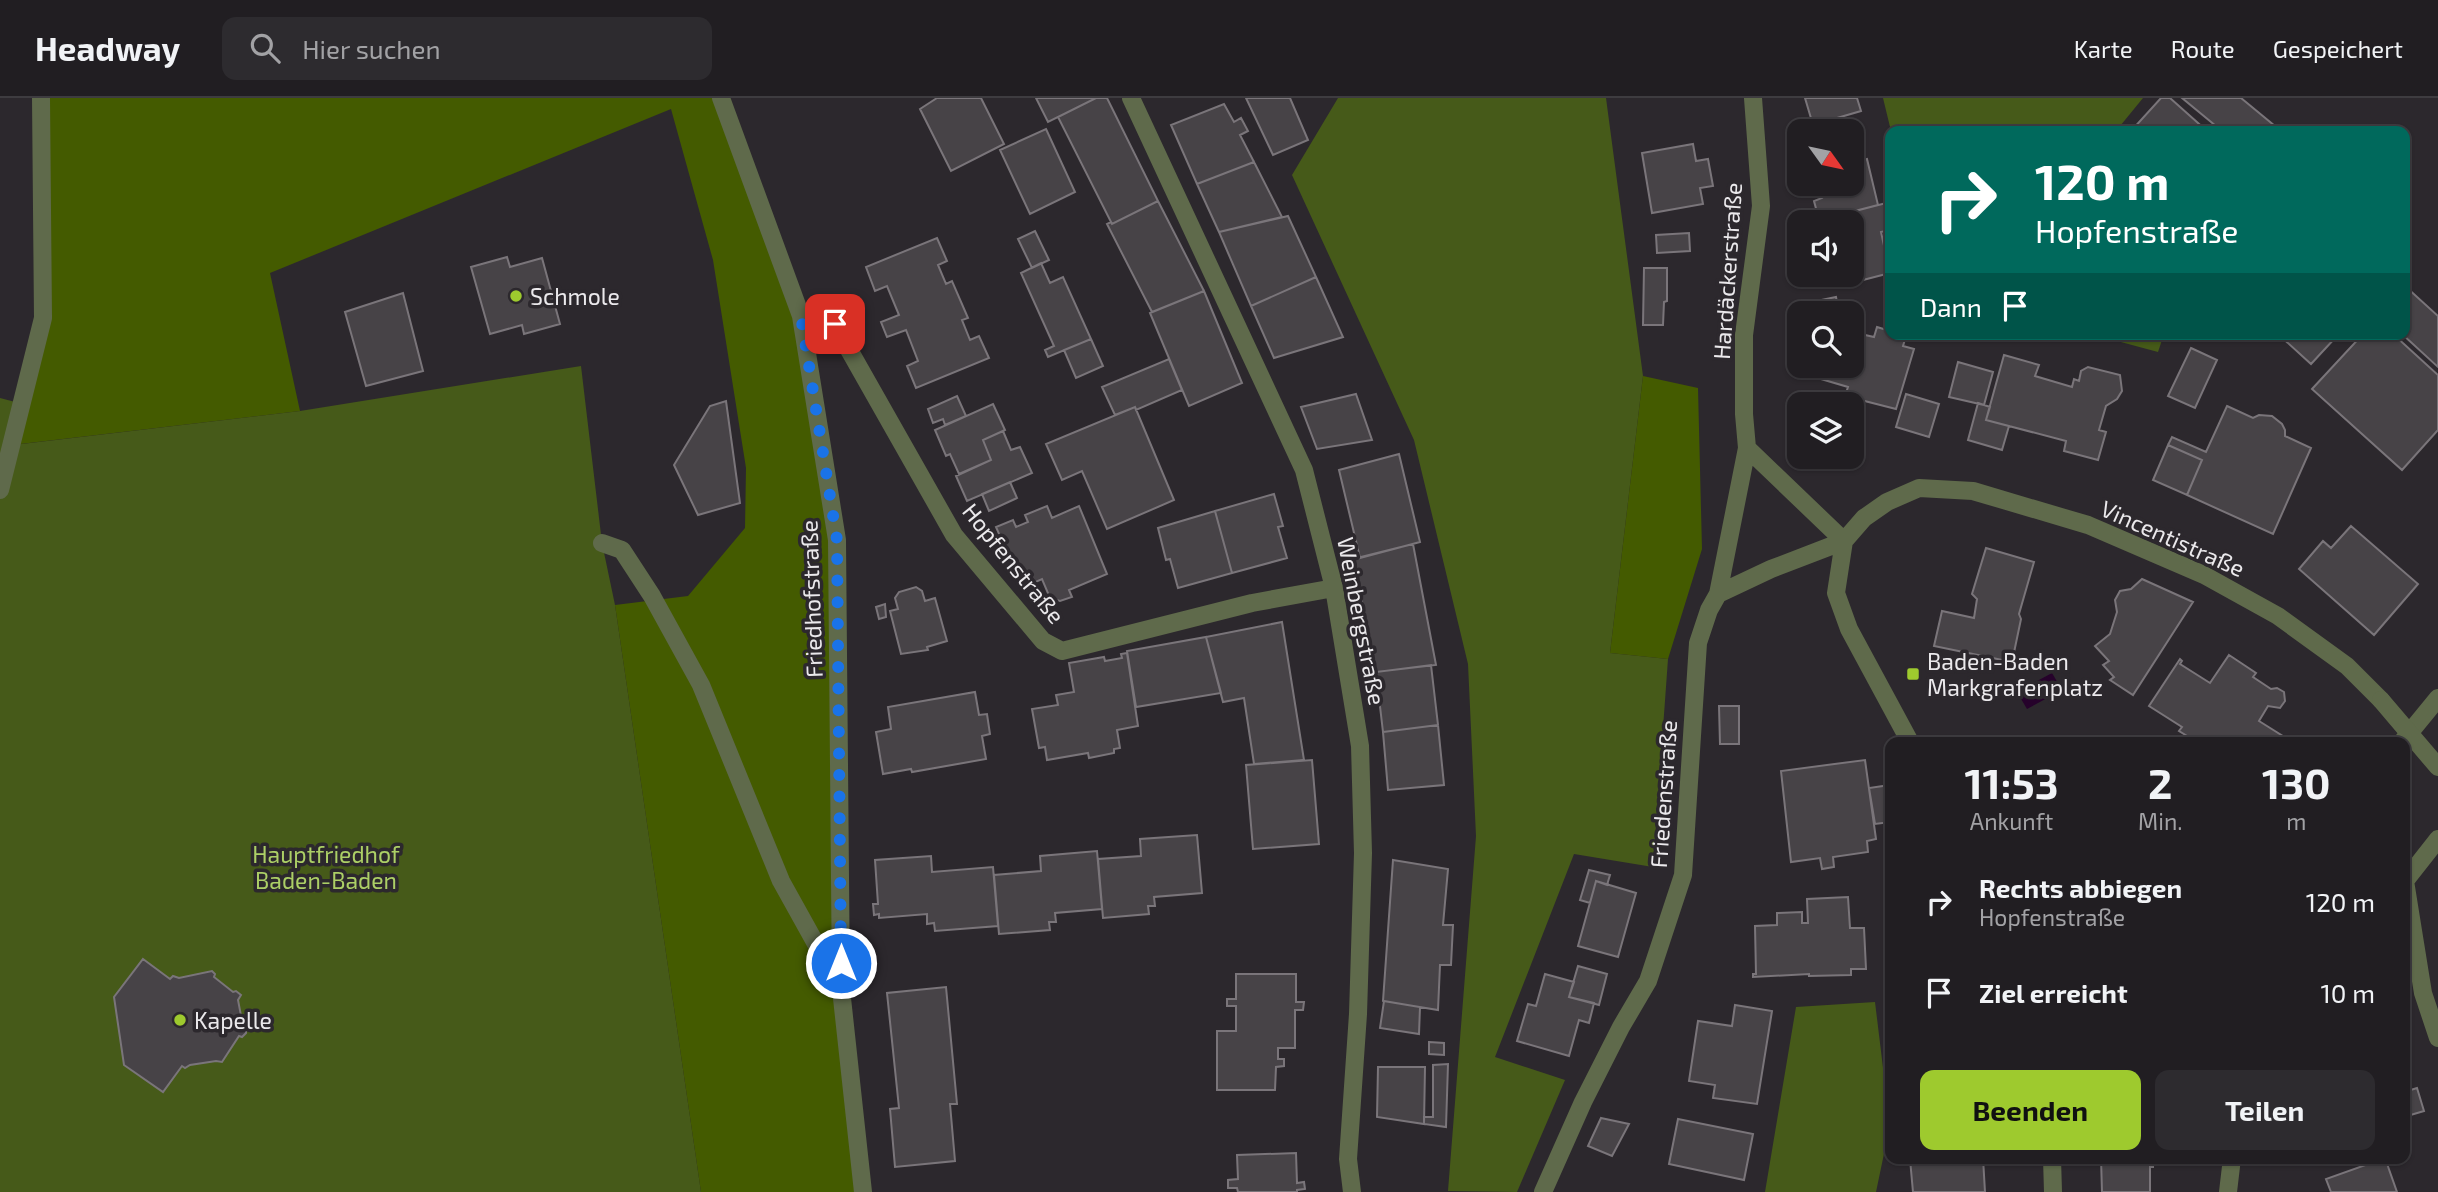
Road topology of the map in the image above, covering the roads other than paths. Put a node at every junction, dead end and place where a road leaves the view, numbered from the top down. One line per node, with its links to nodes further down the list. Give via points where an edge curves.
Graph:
1 (41, 98): 7 (street, via 43,318)
2 (721, 98): 5 (street, Friedhofstraße)
3 (1130, 98): 10 (street, Weinbergstraße, via 1304,470)
4 (1753, 98): 6 (street, Hardäckerstraße, via 1761,206 1744,335)
5 (801, 316): 10 (street, Hopfenstraße, via 835,324 954,536 1043,641 1062,651 1252,603); 19 (street, Friedhofstraße, via 837,540)
6 (1747, 448): 8 (street); 11 (street, Hardäckerstraße)
7 (0, 490)
8 (1844, 541): 11 (street); 13 (street, via 1836,593 1849,629); 15 (street, Vincentistraße, bridge, via 1875,510 1919,488 1973,491 2088,525 2204,575 2278,615 2347,666)
9 (602, 543): 19 (street, Friedhofstraße, via 622,550 701,685 781,881)
10 (1334, 588): 24 (street, Weinbergstraße, via 1360,746 1363,839 1359,1014 1349,1159)
11 (1718, 594): 25 (street, Friedenstraße, via 1698,643 1683,875 1648,981 1583,1102)
12 (2438, 698): 14 (street)
13 (1907, 737)
14 (2406, 737)
15 (2438, 767)
16 (2438, 839): 17 (street)
17 (2410, 875)
18 (2410, 912): 20 (street, via 2423,993)
19 (841, 989): 23 (street, Friedhofstraße)
20 (2438, 1038)
21 (2052, 1164): 26 (street)
22 (2231, 1164): 27 (street)
23 (863, 1192)
24 (1352, 1192)
25 (1543, 1192)
26 (2053, 1192)
27 (2228, 1192)

